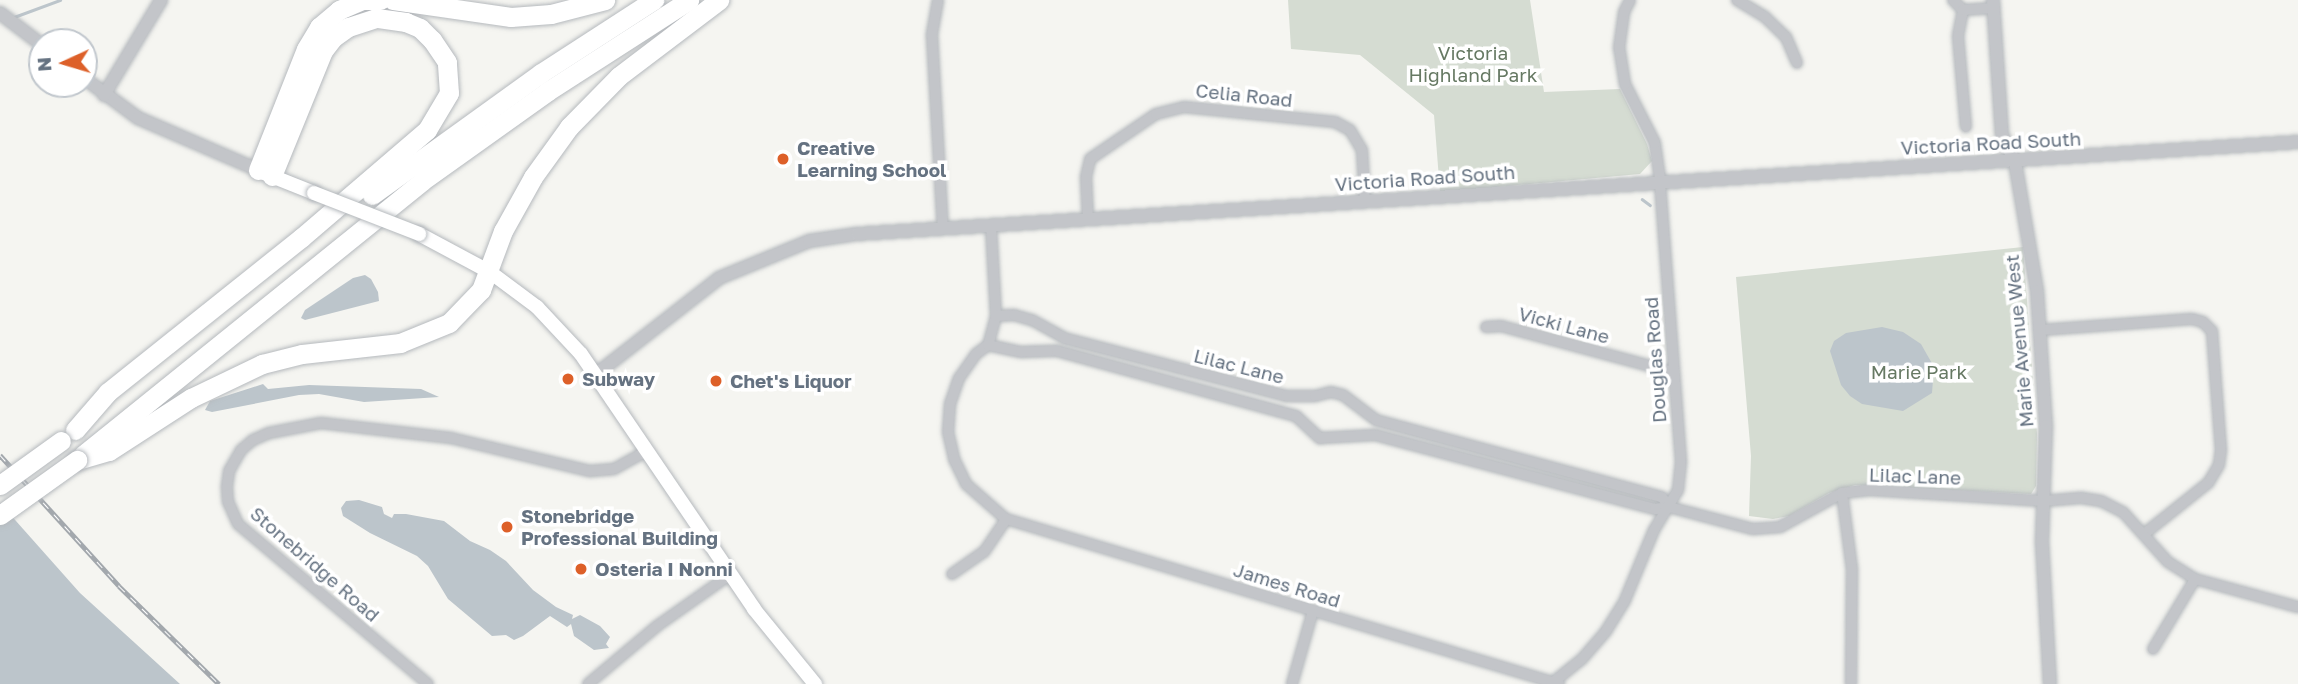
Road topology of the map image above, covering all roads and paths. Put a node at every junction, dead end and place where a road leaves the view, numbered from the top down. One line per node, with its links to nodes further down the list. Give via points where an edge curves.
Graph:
1 (161, 0): 18 (street)
2 (380, 0): 22 (highway, via 363,0 339,10 319,27 306,50)
3 (393, 0): 4 (highway, via 511,17 551,14)
4 (605, 0)
5 (654, 0): 35 (highway, via 409,167)
6 (689, 0): 37 (highway, via 548,91 422,181)
7 (719, 0): 28 (highway, via 619,76 569,127 538,168 503,231)
8 (938, 0): 27 (street, via 932,35)
9 (1630, 0): 23 (street, Douglas Road, via 1619,48 1625,84 1655,143)
10 (1737, 0): 16 (street, via 1786,37)
11 (1953, 0): 13 (street)
12 (1993, 4): 13 (street); 21 (street, Marie Avenue West, via 2002,135)
13 (1963, 10): 19 (street, via 1958,36)
14 (0, 13): 15 (street)
15 (28, 34)
16 (1797, 63)
17 (98, 90): 18 (street)
18 (104, 95): 22 (street, via 178,138)
19 (1966, 127)
20 (2298, 142): 21 (street, Victoria Road South)
21 (2015, 162): 23 (street, Victoria Road South); 31 (street, Marie Avenue West)
22 (265, 173): 28 (main road, bridge, via 419,234); 35 (highway, via 333,38 360,21 384,18 420,28 432,40 447,62 449,93 427,130 108,392)
23 (1660, 182): 24 (street, Victoria Road South); 33 (street, Douglas Road)
24 (1365, 201): 25 (street, Victoria Road South); 25 (street, Celia Road, via 1362,150 1350,130 1335,122 1184,107 1156,114 1090,159)
25 (1088, 219): 26 (street, Victoria Road South)
26 (991, 226): 27 (street, Victoria Road South); 29 (street)
27 (943, 229): 34 (street, Victoria Road South, via 809,241 762,258 719,278)
28 (490, 272): 34 (main road, via 537,307); 37 (highway, via 464,309 432,333 400,343 302,354 262,364 191,398 109,451)
29 (996, 316): 32 (street); 41 (street, Lilac Lane, via 1014,315 1064,338 1286,396 1331,391 1376,420 1662,497)
30 (1486, 327): 33 (street, Vicki Lane, via 1501,326)
31 (2041, 330): 40 (street, Marie Avenue West); 44 (street, via 2192,319 2212,331 2219,465 2208,483)
32 (988, 345): 41 (street, Lilac Lane, via 1021,352 1057,351 1296,416 1320,438 1375,435 1655,509); 43 (street, via 960,378 950,404 948,432 966,484)
33 (1673, 372): 41 (street, Douglas Road, via 1681,462 1678,490)
34 (596, 375): 36 (main road)
35 (68, 436): 38 (highway, bridge)
36 (647, 451): 46 (main road); 53 (street, Stonebridge Road, via 614,469 590,471 451,438 321,424 269,433 241,450 229,471 226,494 238,524)
37 (76, 460): 42 (highway, bridge)
38 (0, 485)
39 (1842, 493): 40 (street, Lilac Lane); 41 (street, Lilac Lane, via 1780,527 1753,528); 57 (street, via 1852,569)
40 (2044, 501): 44 (street, Lilac Lane, via 2101,500 2123,512); 58 (street, Marie Avenue West)
41 (1669, 507): 52 (street, Douglas Road, via 1606,631)
42 (0, 515)
43 (1006, 519): 45 (street, via 984,552); 49 (street, James Road)
44 (2144, 534): 47 (street, Lilac Lane, via 2168,562)
45 (952, 573)
46 (731, 574): 51 (street, via 657,626); 55 (main road)
47 (2195, 579): 48 (street, Lilac Lane); 50 (street)
48 (2298, 607)
49 (1313, 611): 52 (street, James Road); 56 (street)
50 (2153, 649)
51 (603, 679): 54 (street)
52 (1554, 683)
53 (428, 684)
54 (589, 684)
55 (815, 684)
56 (1292, 684)
57 (1851, 684)
58 (2050, 684)

